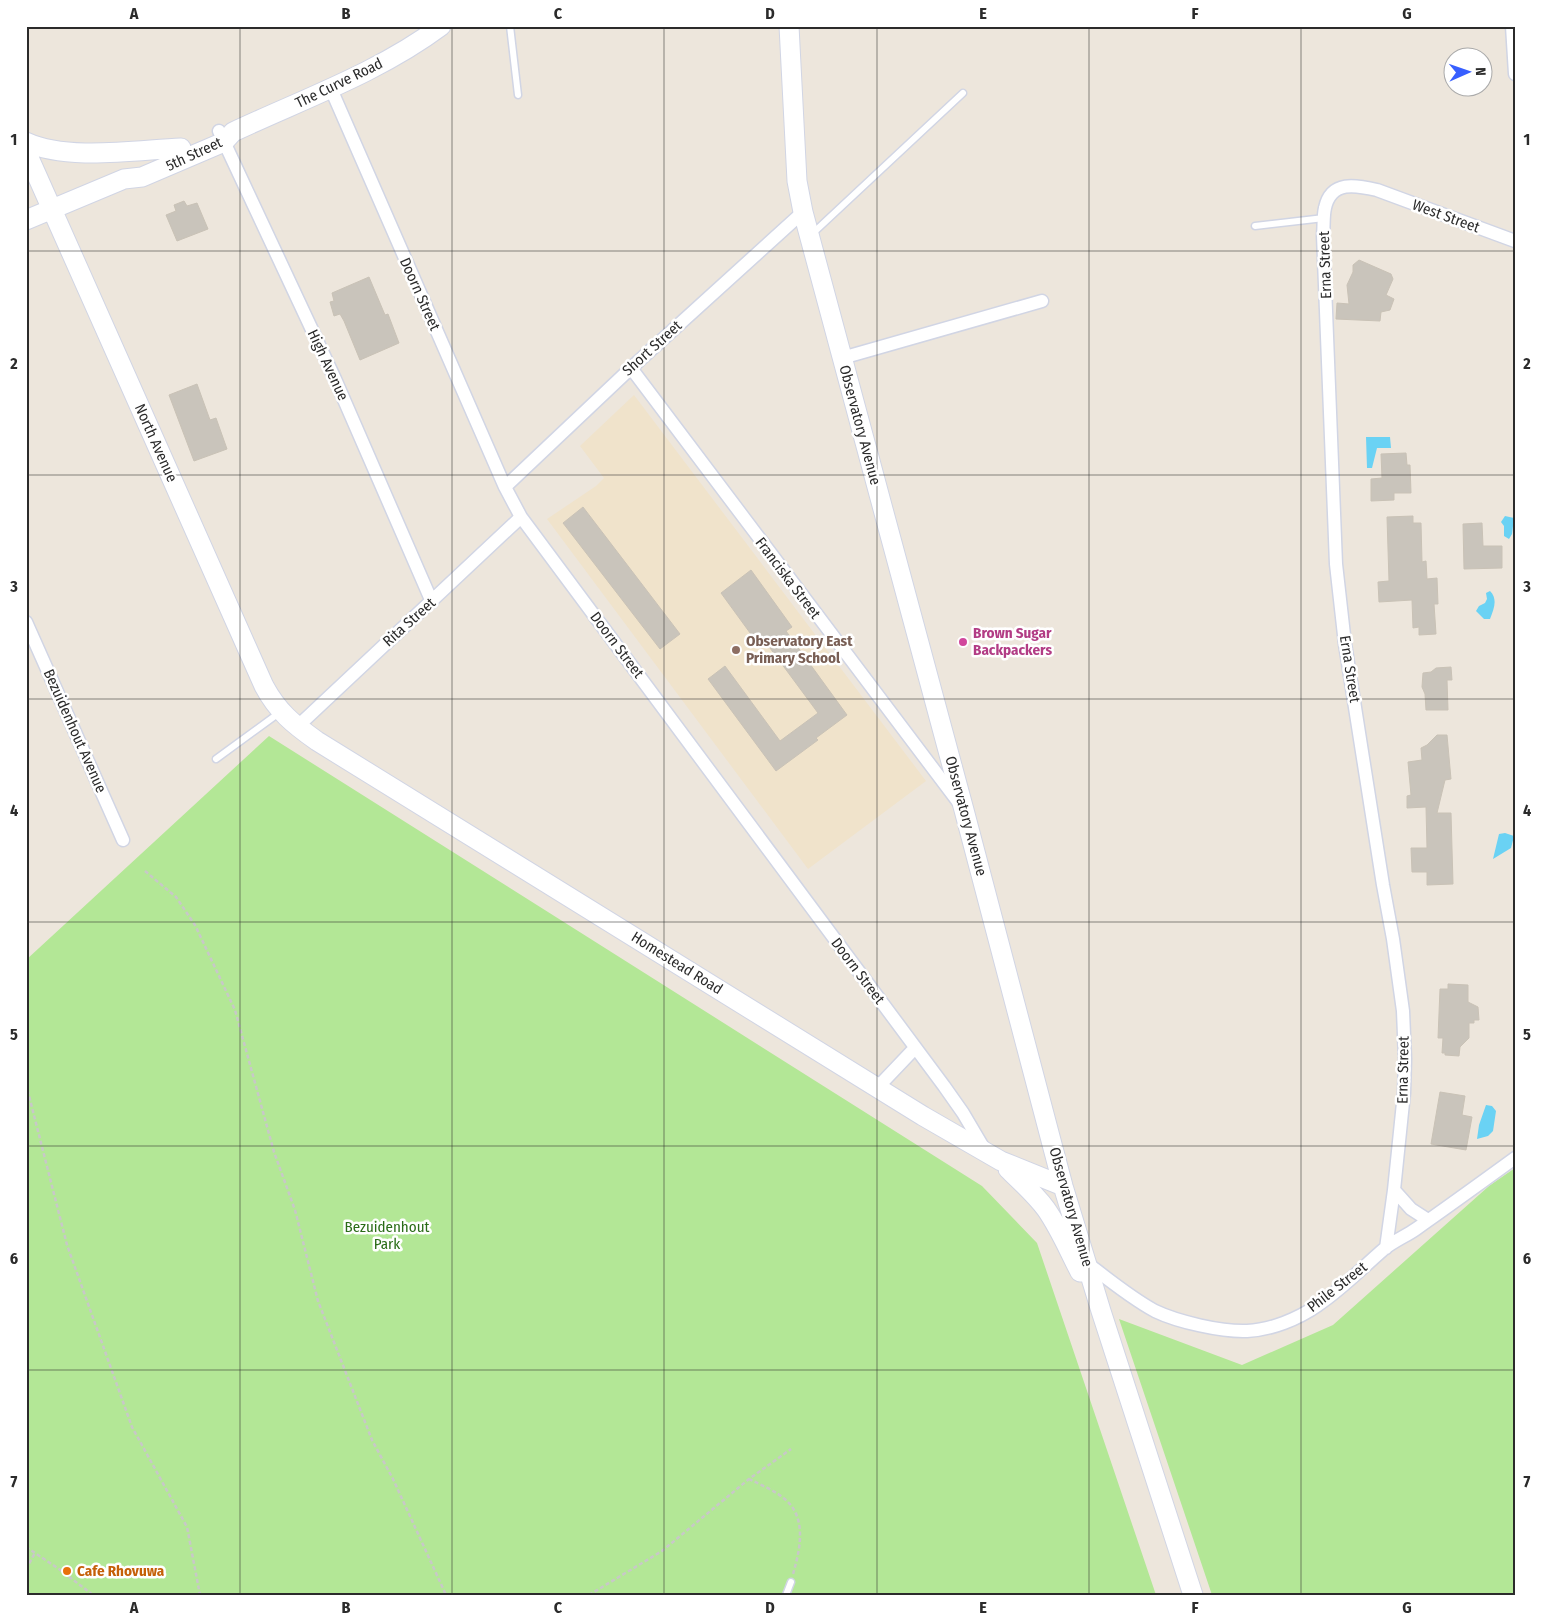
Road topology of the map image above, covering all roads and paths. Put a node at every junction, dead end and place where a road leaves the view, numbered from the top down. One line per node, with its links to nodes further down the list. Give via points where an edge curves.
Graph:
1 (441, 26): 6 (street, The Curve Road, via 374,68)
2 (510, 26): 8 (lane)
3 (789, 26): 18 (street, Observatory Avenue, via 797,182)
4 (1512, 26): 5 (street)
5 (1515, 74)
6 (331, 89): 9 (street, The Curve Road); 27 (street, Doorn Street)
7 (963, 93): 22 (lane)
8 (518, 95)
9 (225, 135): 11 (street, 5th Street); 14 (street, 5th Street, via 142,177); 29 (street, High Avenue)
10 (26, 142): 11 (street, via 65,152)
11 (181, 148): 14 (street, 5th Street, via 136,168)
12 (26, 151): 15 (street, North Avenue)
13 (26, 170): 15 (street)
14 (124, 179): 17 (street, 5th Street)
15 (41, 184): 17 (street, North Avenue)
16 (1376, 190): 19 (street, Erna Street, via 1358,185 1342,186 1329,197); 23 (street, West Street)
17 (51, 208): 20 (street, 5th Street); 31 (street, North Avenue, via 264,686)
18 (803, 212): 22 (street, Observatory Avenue); 26 (street, Short Street)
19 (1324, 218): 21 (lane); 43 (street, Erna Street, via 1336,564 1345,644 1403,1011 1404,1093)
20 (26, 220)
21 (1255, 226)
22 (810, 236): 25 (street, Observatory Avenue)
23 (1515, 242)
24 (1042, 301): 25 (street)
25 (842, 358): 34 (street, Observatory Avenue)
26 (631, 368): 27 (street, Short Street); 34 (street, Franciska Street)
27 (505, 487): 28 (street, Doorn Street)
28 (521, 517): 29 (street, Rita Street); 37 (street, Doorn Street)
29 (432, 602): 32 (street, Rita Street)
30 (26, 622): 35 (street, Bezuidenhout Avenue)
31 (280, 712): 32 (street, North Avenue); 33 (lane)
32 (297, 727): 39 (street, Homestead Road)
33 (216, 759)
34 (964, 810): 42 (street, Observatory Avenue)
35 (124, 840)
36 (145, 871): 56 (path, via 176,897 195,925 235,1010 274,1152 295,1210 318,1301 372,1440)
37 (915, 1048): 39 (street); 40 (street, Doorn Street)
38 (26, 1084): 55 (path, via 66,1245 132,1427 187,1527)
39 (877, 1088): 40 (street, Homestead Road)
40 (994, 1157): 42 (street, Homestead Road); 47 (street, via 1047,1210)
41 (1515, 1158): 44 (street, Phile Street)
42 (1063, 1186): 46 (street, Observatory Avenue)
43 (1394, 1190): 44 (street, via 1411,1209); 45 (street, Erna Street)
44 (1428, 1220): 45 (street, Phile Street)
45 (1386, 1248): 46 (street, Phile Street, via 1317,1306 1290,1321 1247,1331 1206,1327 1156,1311)
46 (1087, 1264): 47 (street, Observatory Avenue)
47 (1102, 1311): 59 (street, Observatory Avenue)
48 (791, 1449): 49 (path)
49 (749, 1479): 53 (path, via 788,1501 798,1519 800,1547); 57 (path, via 662,1551)
50 (26, 1547): 51 (path)
51 (35, 1553): 52 (path); 54 (path)
52 (26, 1570)
53 (791, 1582): 58 (lane)
54 (93, 1595)
55 (200, 1595)
56 (446, 1595)
57 (589, 1595)
58 (786, 1595)
59 (1193, 1595)

